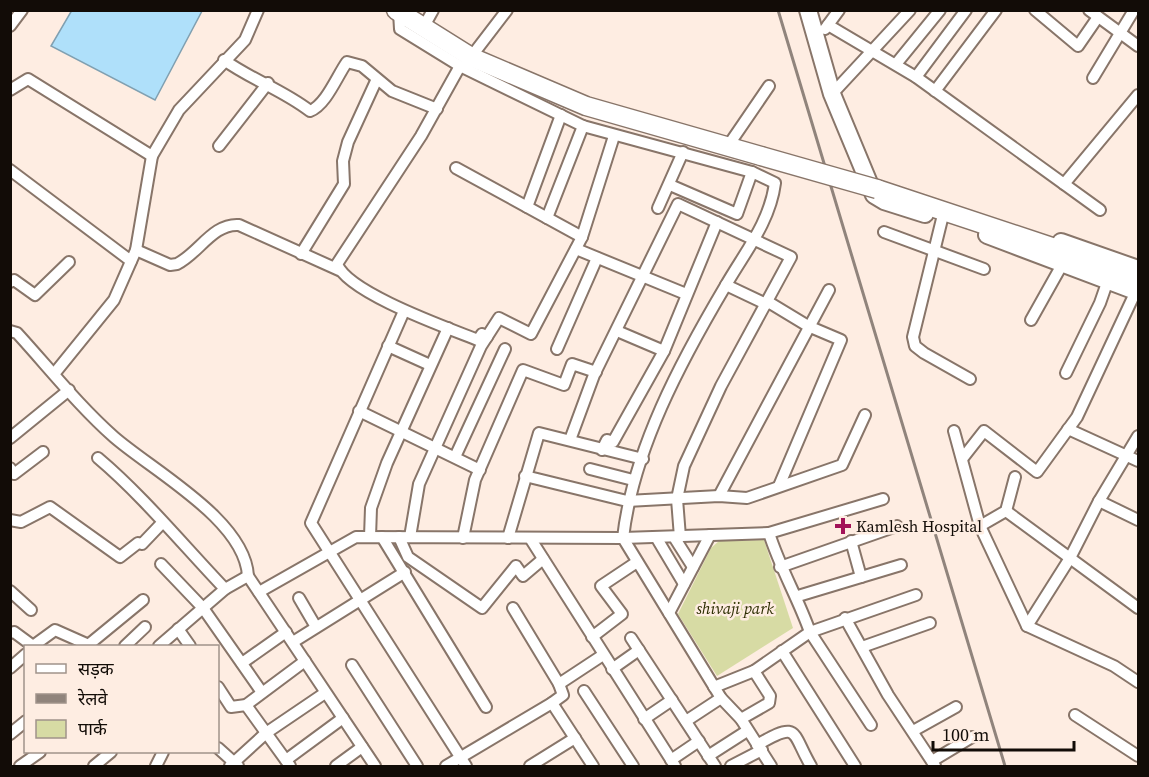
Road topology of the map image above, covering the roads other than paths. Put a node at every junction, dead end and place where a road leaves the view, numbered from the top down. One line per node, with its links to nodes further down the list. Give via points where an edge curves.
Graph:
1 (22, 10): 16 (street)
2 (258, 10): 22 (street, via 245,40)
3 (433, 10): 17 (street)
4 (507, 10): 23 (street)
5 (808, 10): 19 (street)
6 (839, 10): 15 (street)
7 (910, 10): 21 (street)
8 (940, 10): 24 (street)
9 (966, 10): 25 (street)
10 (996, 10): 31 (street)
11 (1035, 10): 14 (street, via 1078,46)
12 (1134, 10): 18 (street)
13 (397, 11): 17 (main road); 23 (street, via 400,29)
14 (1094, 14): 18 (street)
15 (828, 25): 19 (street); 21 (street)
16 (10, 26)
17 (423, 28): 23 (main road)
18 (1120, 33): 20 (street); 26 (street)
19 (816, 40): 32 (street)
20 (1138, 46)
21 (874, 50): 24 (street); 32 (street)
22 (224, 60): 28 (street); 41 (street, via 179,110)
23 (466, 61): 34 (street); 35 (street); 39 (main road, via 586,106)
24 (896, 64): 25 (street)
25 (916, 77): 31 (street)
26 (1093, 78)
27 (376, 81): 28 (street, via 362,66 347,62 318,108 310,111); 34 (street, via 392,92); 60 (street, via 348,142 343,161 344,184)
28 (268, 83): 38 (street)
29 (769, 86): 39 (street)
30 (10, 90): 41 (street, via 28,79)
31 (935, 91): 45 (street)
32 (832, 94): 47 (street)
33 (1138, 95): 45 (street)
34 (437, 109): 67 (street, via 337,264)
35 (561, 114): 36 (street); 48 (street)
36 (583, 126): 37 (street); 51 (street)
37 (614, 136): 40 (street); 55 (street)
38 (219, 146)
39 (728, 146): 42 (main road)
40 (683, 152): 42 (street); 46 (street)
41 (152, 156): 59 (street)
42 (756, 164): 46 (street, via 737,214); 47 (main road, bridge); 56 (street, via 776,183)
43 (456, 168): 48 (street)
44 (10, 170): 62 (street)
45 (1064, 184): 50 (street)
46 (670, 185): 49 (street)
47 (874, 187): 52 (street, via 874,195 884,201); 66 (street, via 998,220); 72 (main road, via 1061,250)
48 (527, 207): 51 (street)
49 (658, 208)
50 (1100, 210)
51 (547, 218): 55 (street)
52 (942, 219): 58 (street); 64 (street)
53 (717, 222): 56 (street); 68 (street, via 678,204); 74 (street)
54 (884, 232): 58 (street)
55 (582, 237): 57 (street)
56 (755, 240): 71 (street); 75 (street, via 791,256)
57 (576, 249): 61 (street); 82 (street, via 531,334 499,318)
58 (933, 249): 65 (street); 91 (street, via 914,326 915,346)
59 (136, 250): 60 (street, via 177,264 229,224); 62 (street)
60 (301, 254): 67 (street)
61 (597, 258): 68 (street); 85 (street)
62 (131, 261): 90 (street, via 114,300)
63 (69, 262): 70 (street, via 35,295 14,280)
64 (1063, 262): 69 (street); 77 (street)
65 (984, 269)
66 (1138, 269)
67 (339, 270): 76 (street)
68 (643, 277): 74 (street); 81 (street)
69 (1108, 280): 72 (street); 89 (street, via 1101,303)
70 (10, 282)
71 (726, 285): 75 (street); 107 (street, via 671,386)
72 (1138, 288): 95 (street)
73 (829, 290): 78 (street)
74 (686, 294): 86 (street)
75 (766, 304): 78 (street); 118 (street, via 721,386 684,466)
76 (404, 311): 79 (street); 83 (street)
77 (1031, 320)
78 (808, 326): 116 (street, via 841,340); 117 (street)
79 (448, 328): 82 (street, via 478,340 482,334); 87 (street)
80 (10, 331): 90 (street, via 17,333)
81 (617, 331): 86 (street); 88 (street)
82 (487, 337): 101 (street)
83 (388, 346): 87 (street); 93 (street)
84 (505, 349): 105 (street)
85 (557, 349)
86 (664, 351): 102 (street, via 613,442 607,441)
87 (430, 365): 96 (street)
88 (596, 372): 100 (street); 112 (street, via 572,364 564,385 523,370)
89 (1066, 373)
90 (54, 374): 92 (street)
91 (970, 379)
92 (69, 390): 99 (street); 149 (street, via 113,436 220,522 247,562)
93 (358, 411): 96 (street); 140 (street, via 311,523)
94 (866, 415): 116 (street, via 842,465)
95 (1068, 429): 104 (street); 108 (street, via 1037,472 984,431)
96 (401, 431): 101 (street); 130 (street, via 371,508)
97 (954, 431): 108 (street)
98 (1138, 436): 104 (street)
99 (10, 438)
100 (570, 440): 102 (street); 113 (street, via 538,433)
101 (437, 449): 105 (street); 132 (street, via 419,484)
102 (602, 450): 107 (street)
103 (43, 452): 110 (street, via 14,474)
104 (1127, 455): 109 (street); 121 (street)
105 (455, 457): 112 (street)
106 (98, 458): 125 (street, via 124,480)
107 (643, 459): 115 (street)
108 (962, 459): 127 (street)
109 (1138, 461)
110 (10, 468)
111 (590, 469): 115 (street)
112 (480, 470): 135 (street)
113 (525, 476): 120 (street); 136 (street)
114 (1015, 477): 122 (street)
115 (633, 480): 120 (street)
116 (779, 486): 117 (street, via 747,498)
117 (719, 496): 118 (street)
118 (677, 499): 120 (street); 134 (street)
119 (883, 499): 128 (street)
120 (627, 501): 138 (street)
121 (1099, 501): 124 (street); 141 (street)
122 (1006, 511): 127 (street); 141 (street)
123 (10, 520): 125 (street, via 21,522 50,507 120,557 141,544)
124 (1138, 520)
125 (162, 523): 152 (street)
126 (897, 526): 139 (street)
127 (980, 526): 167 (street)
128 (769, 533): 129 (street); 147 (street)
129 (710, 535): 134 (street); 146 (street)
130 (370, 537): 131 (street); 140 (street, via 356,537)
131 (382, 537): 132 (street); 148 (street)
132 (405, 537): 135 (street); 142 (street, via 408,557 482,608 516,566 523,576)
133 (656, 537): 134 (street); 138 (street); 151 (street)
134 (677, 537): 146 (street)
135 (463, 538): 136 (street)
136 (508, 538): 137 (street)
137 (530, 538): 138 (street); 142 (street)
138 (623, 538): 143 (street)
139 (851, 541): 147 (street); 150 (street)
140 (328, 552): 154 (street); 159 (street)
141 (1070, 558): 162 (street); 167 (street)
142 (543, 559): 174 (street)
143 (637, 562): 164 (street); 174 (street, via 601,586 622,614)
144 (161, 564): 160 (street)
145 (901, 565): 150 (street)
146 (693, 567): 151 (street)
147 (780, 567): 156 (street)
148 (405, 572): 159 (street); 206 (street)
149 (248, 576): 152 (street); 154 (street)
150 (861, 577): 156 (street)
151 (684, 584): 164 (street)
152 (225, 589): 160 (street)
153 (10, 591): 163 (street)
154 (259, 592): 171 (street)
155 (916, 595): 165 (street)
156 (798, 596): 172 (street)
157 (298, 598): 169 (street)
158 (143, 600): 180 (street)
159 (358, 600): 169 (street); 229 (street)
160 (203, 608): 170 (street); 190 (street)
161 (513, 608): 196 (street)
162 (1138, 608)
163 (31, 610)
164 (669, 613): 197 (street)
165 (844, 618): 172 (street); 184 (street)
166 (930, 623): 184 (street)
167 (1028, 626): 195 (street)
168 (145, 627): 181 (street)
169 (316, 627): 176 (street)
170 (178, 629): 182 (street); 183 (street)
171 (286, 632): 176 (street); 190 (street)
172 (810, 632): 186 (street); 214 (street)
173 (10, 633): 177 (street)
174 (592, 637): 187 (street)
175 (631, 638): 185 (street)
176 (293, 642): 189 (street)
177 (32, 645)
178 (34, 645): 179 (street, via 54,630)
179 (87, 645)
180 (90, 645)
181 (126, 645)
182 (160, 645)
183 (189, 645)
184 (862, 647): 215 (street)
185 (639, 650): 193 (street); 203 (street)
186 (782, 651): 194 (street); 247 (street)
187 (603, 655): 193 (street); 196 (street)
188 (24, 656): 192 (street)
189 (305, 662): 199 (street); 201 (street)
190 (242, 663): 199 (street)
191 (352, 665): 238 (street)
192 (10, 668)
193 (612, 669): 210 (street)
194 (753, 671): 197 (street); 211 (street, via 770,696 769,703)
195 (1138, 682)
196 (559, 684): 204 (street, via 563,695)
197 (714, 687): 202 (street)
198 (219, 689): 205 (street, via 231,707)
199 (261, 691): 205 (street)
200 (584, 691): 242 (street)
201 (325, 693): 209 (street); 217 (street)
202 (721, 698): 211 (street); 212 (street)
203 (672, 700): 210 (street); 212 (street)
204 (552, 703): 220 (street); 229 (street)
205 (246, 705): 217 (street)
206 (486, 707)
207 (956, 707): 215 (street)
208 (1075, 715): 228 (street)
209 (343, 718): 222 (street); 230 (street)
210 (644, 719): 231 (street)
211 (741, 719): 216 (street)
212 (686, 722): 221 (street)
213 (24, 723): 218 (street)
214 (871, 725)
215 (913, 730): 232 (street)
216 (747, 731): 223 (street); 227 (street)
217 (266, 733): 230 (street); 233 (street)
218 (10, 734)
219 (972, 737): 232 (street)
220 (575, 738): 240 (street); 241 (street)
221 (699, 741): 227 (street); 231 (street)
222 (363, 747): 236 (street); 237 (street)
223 (760, 748): 244 (street); 245 (street); 246 (street, via 782,731 789,731 796,735)
224 (219, 749): 233 (street)
225 (38, 753): 234 (street)
226 (110, 753): 235 (street)
227 (708, 756): 243 (street)
228 (1138, 756)
229 (462, 762): 239 (street)
230 (288, 763)
231 (673, 763)
232 (933, 764)
233 (234, 765)
234 (20, 766)
235 (94, 766)
236 (336, 766)
237 (375, 766)
238 (417, 766)
239 (446, 766)
240 (530, 766)
241 (593, 766)
242 (633, 766)
243 (716, 766)
244 (731, 766)
245 (771, 766)
246 (809, 766)
247 (855, 766)

